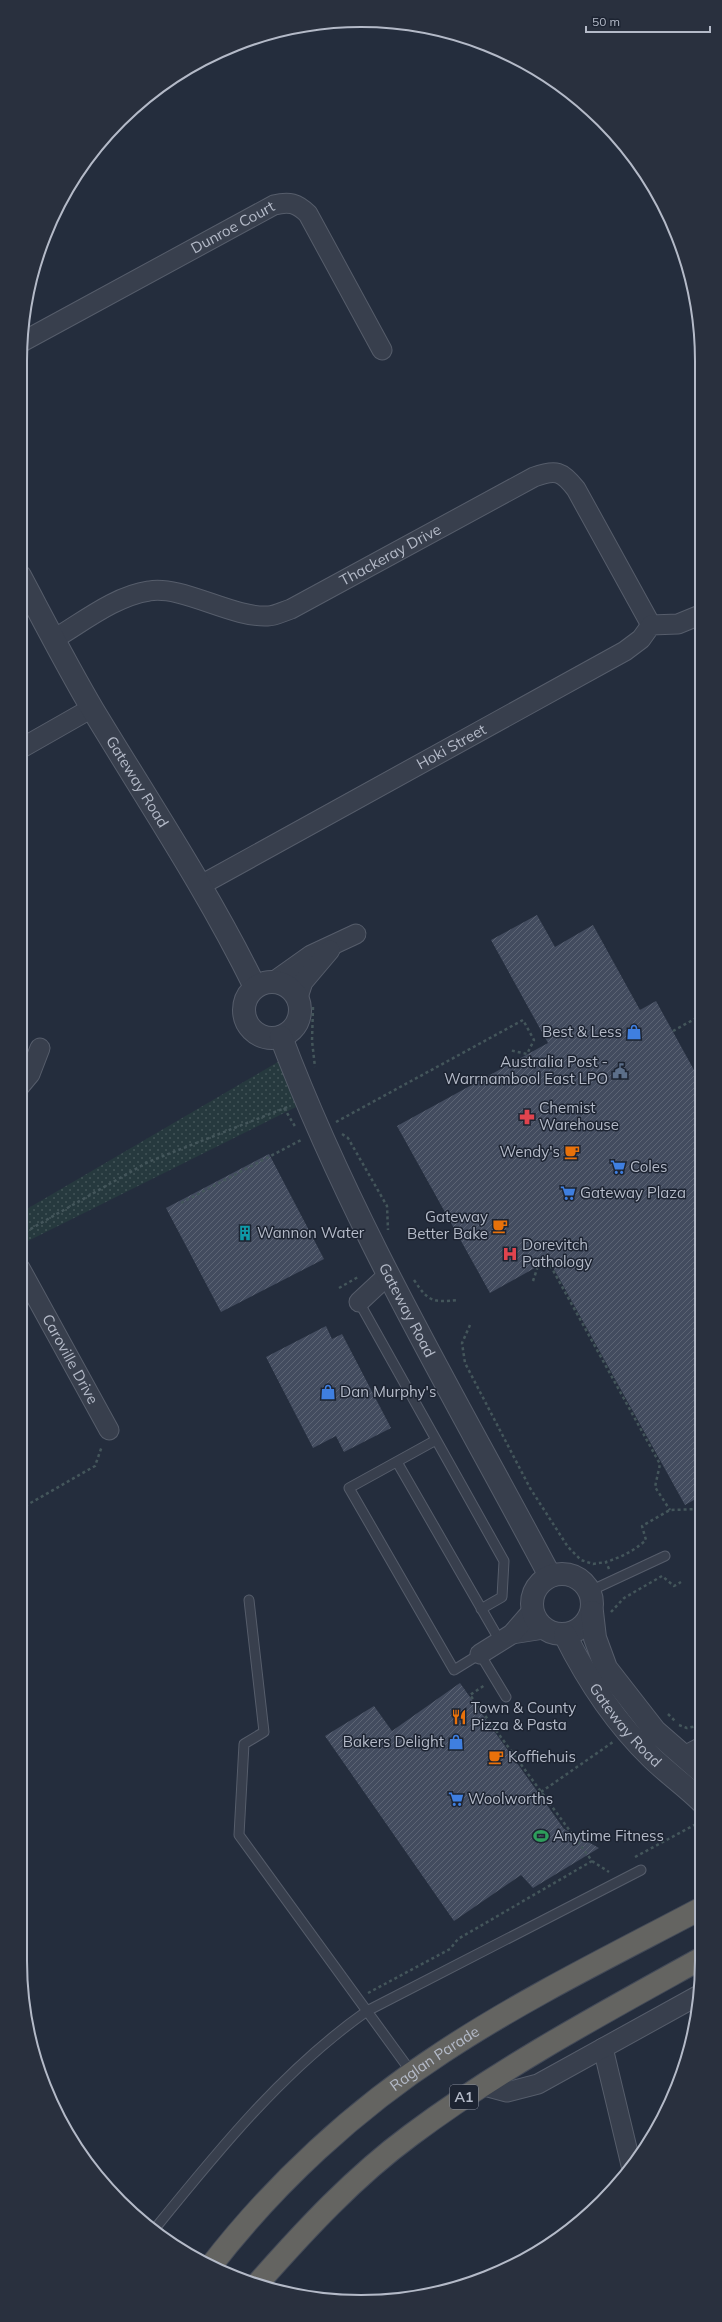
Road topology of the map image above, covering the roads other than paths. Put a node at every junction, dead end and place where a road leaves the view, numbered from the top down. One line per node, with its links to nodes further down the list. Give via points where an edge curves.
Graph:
1 (28, 339): 2 (street, Dunroe Court, via 274,205 294,203 308,214 314,223)
2 (382, 350)
3 (27, 589): 6 (street, Gateway Road)
4 (695, 617): 5 (street, via 678,624)
5 (650, 624): 6 (street, Thackeray Drive, via 576,489 565,476 550,471 534,477 291,608 269,617 242,613 175,593 151,590 129,595); 9 (street, Hoki Street, via 641,639 625,652)
6 (54, 639): 7 (street, Gateway Road)
7 (92, 708): 8 (street); 9 (street, Gateway Road)
8 (27, 745)
9 (201, 885): 12 (street, Gateway Road, via 235,946)
10 (356, 934): 11 (street)
11 (336, 943): 12 (street); 13 (street)
12 (264, 984): 13 (street); 14 (street, via 246,1000 247,1023 258,1034 274,1038)
13 (300, 990): 14 (street, via 301,1010 297,1024 288,1034)
14 (281, 1036): 17 (street, Gateway Road, via 318,1132)
15 (40, 1048): 16 (street)
16 (27, 1078)
17 (389, 1274): 19 (street, Gateway Road); 20 (street)
18 (27, 1281): 21 (street, Caroville Drive)
19 (400, 1295): 20 (street); 25 (street, Gateway Road)
20 (359, 1302): 22 (lane)
21 (109, 1430)
22 (436, 1440): 23 (lane); 28 (lane, via 504,1561 502,1597)
23 (397, 1462): 28 (lane); 32 (lane, via 349,1488 454,1670)
24 (665, 1556): 27 (lane, via 615,1579)
25 (550, 1576): 27 (street, via 559,1574 577,1578); 29 (street, via 541,1581 534,1590 531,1600)
26 (249, 1600): 42 (lane, via 264,1732 244,1744 239,1835)
27 (597, 1606): 30 (street, via 586,1623 577,1631); 35 (street, Gateway Road, via 595,1638 606,1668 655,1731)
28 (481, 1609): 31 (lane)
29 (532, 1611): 30 (street, via 536,1622); 31 (street)
30 (554, 1632): 31 (street); 37 (street, Gateway Road, via 627,1731 652,1758)
31 (506, 1638): 32 (street)
32 (480, 1654): 33 (lane)
33 (506, 1697)
34 (695, 1744): 35 (lane)
35 (680, 1752): 36 (street, Gateway Road)
36 (695, 1766)
37 (695, 1796)
38 (641, 1870): 42 (lane)
39 (695, 1912): 44 (highway, Raglan Parade, via 499,2018 442,2052)
40 (695, 1962): 45 (highway, A1)
41 (693, 1999): 43 (street)
42 (367, 2011): 44 (lane); 47 (lane, via 309,2055 206,2164)
43 (603, 2048): 45 (street, via 525,2088 507,2092); 46 (street)
44 (413, 2074): 48 (highway, Raglan Parade, via 329,2139 276,2191)
45 (481, 2085): 49 (highway, A1, via 410,2136 356,2182 306,2228)
46 (630, 2159)
47 (157, 2225)
48 (215, 2262)
49 (261, 2279)

